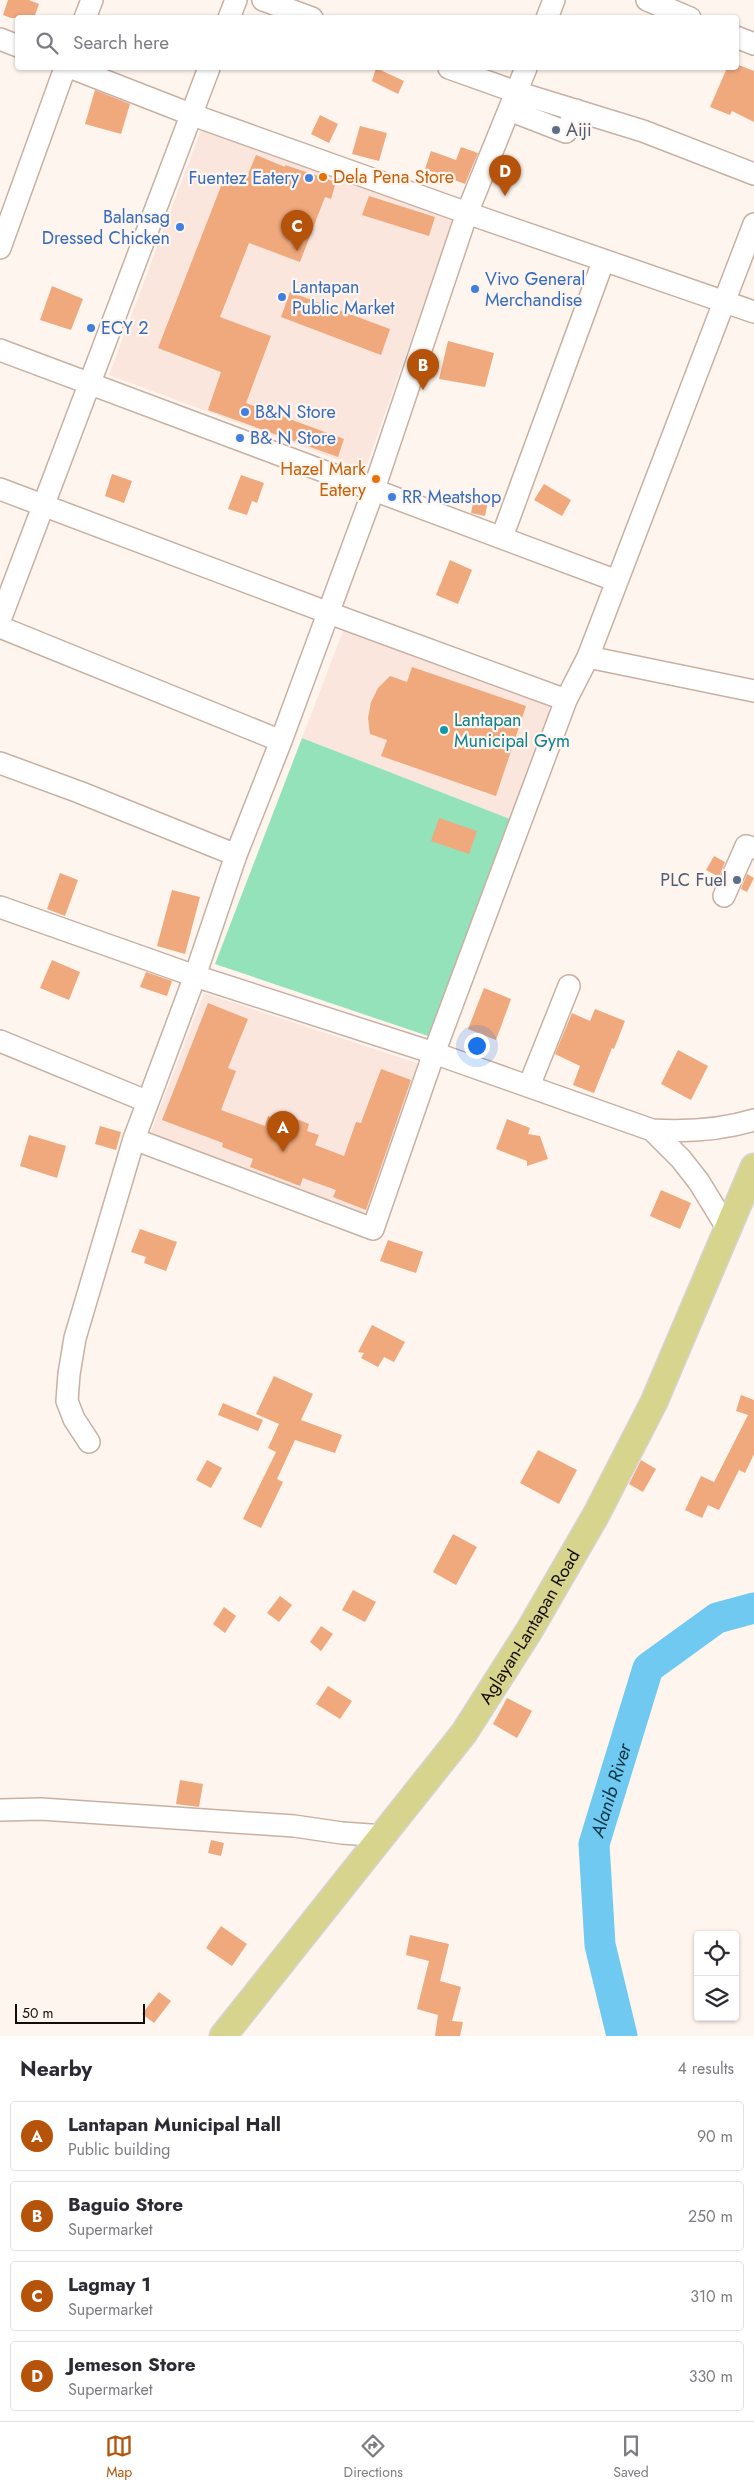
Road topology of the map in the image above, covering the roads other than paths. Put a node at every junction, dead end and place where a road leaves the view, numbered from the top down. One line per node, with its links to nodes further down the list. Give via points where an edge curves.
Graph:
1 (92, 0): 6 (street)
2 (236, 0): 7 (street)
3 (263, 0): 8 (street)
4 (554, 0): 9 (street)
5 (647, 0): 10 (street)
6 (86, 15)
7 (230, 15)
8 (304, 15)
9 (548, 15)
10 (683, 15)
11 (739, 37): 13 (street)
12 (0, 39): 14 (street)
13 (754, 44)
14 (15, 45)
15 (65, 70): 25 (street)
16 (77, 70): 21 (street)
17 (208, 70): 21 (street)
18 (453, 70): 20 (street)
19 (525, 70): 20 (street)
20 (513, 101): 22 (street, via 566,132 576,110 643,131); 23 (street)
21 (190, 114): 23 (street); 30 (street)
22 (754, 174)
23 (466, 214): 26 (street); 31 (street)
24 (754, 224): 27 (street)
25 (0, 248)
26 (604, 262): 27 (street); 34 (street)
27 (723, 303): 28 (street); 35 (street)
28 (754, 312)
29 (0, 350): 30 (street)
30 (91, 383): 31 (street); 33 (street)
31 (374, 489): 34 (street); 36 (street)
32 (0, 490): 33 (street)
33 (44, 506): 36 (street); 37 (street)
34 (502, 537): 35 (street)
35 (616, 581): 39 (street)
36 (328, 613): 41 (street); 42 (street)
37 (0, 620)
38 (0, 627): 42 (street)
39 (588, 657): 40 (street); 41 (street)
40 (754, 691)
41 (566, 700): 51 (street)
42 (281, 741): 45 (street)
43 (0, 763): 45 (street)
44 (754, 848): 46 (street, via 746,846)
45 (236, 855): 48 (street)
46 (724, 896)
47 (0, 907): 48 (street)
48 (195, 976): 51 (street); 53 (street)
49 (569, 986): 52 (street)
50 (0, 1041): 53 (street)
51 (434, 1053): 52 (street); 56 (street, via 373,1229)
52 (528, 1086): 55 (street)
53 (146, 1101): 56 (street)
54 (754, 1120): 55 (street, via 682,1132)
55 (652, 1130): 58 (street, via 699,1182)
56 (134, 1139): 59 (street, via 75,1338 69,1374 67,1401)
57 (754, 1167): 58 (main road, Aglayan-Lantapan Road)
58 (729, 1231): 61 (main road, Aglayan-Lantapan Road, via 654,1402 591,1523 529,1631 464,1732)
59 (89, 1442)
60 (0, 1810): 61 (street, via 41,1809 294,1826)
61 (384, 1836): 62 (main road, Aglayan-Lantapan Road)
62 (223, 2036)

